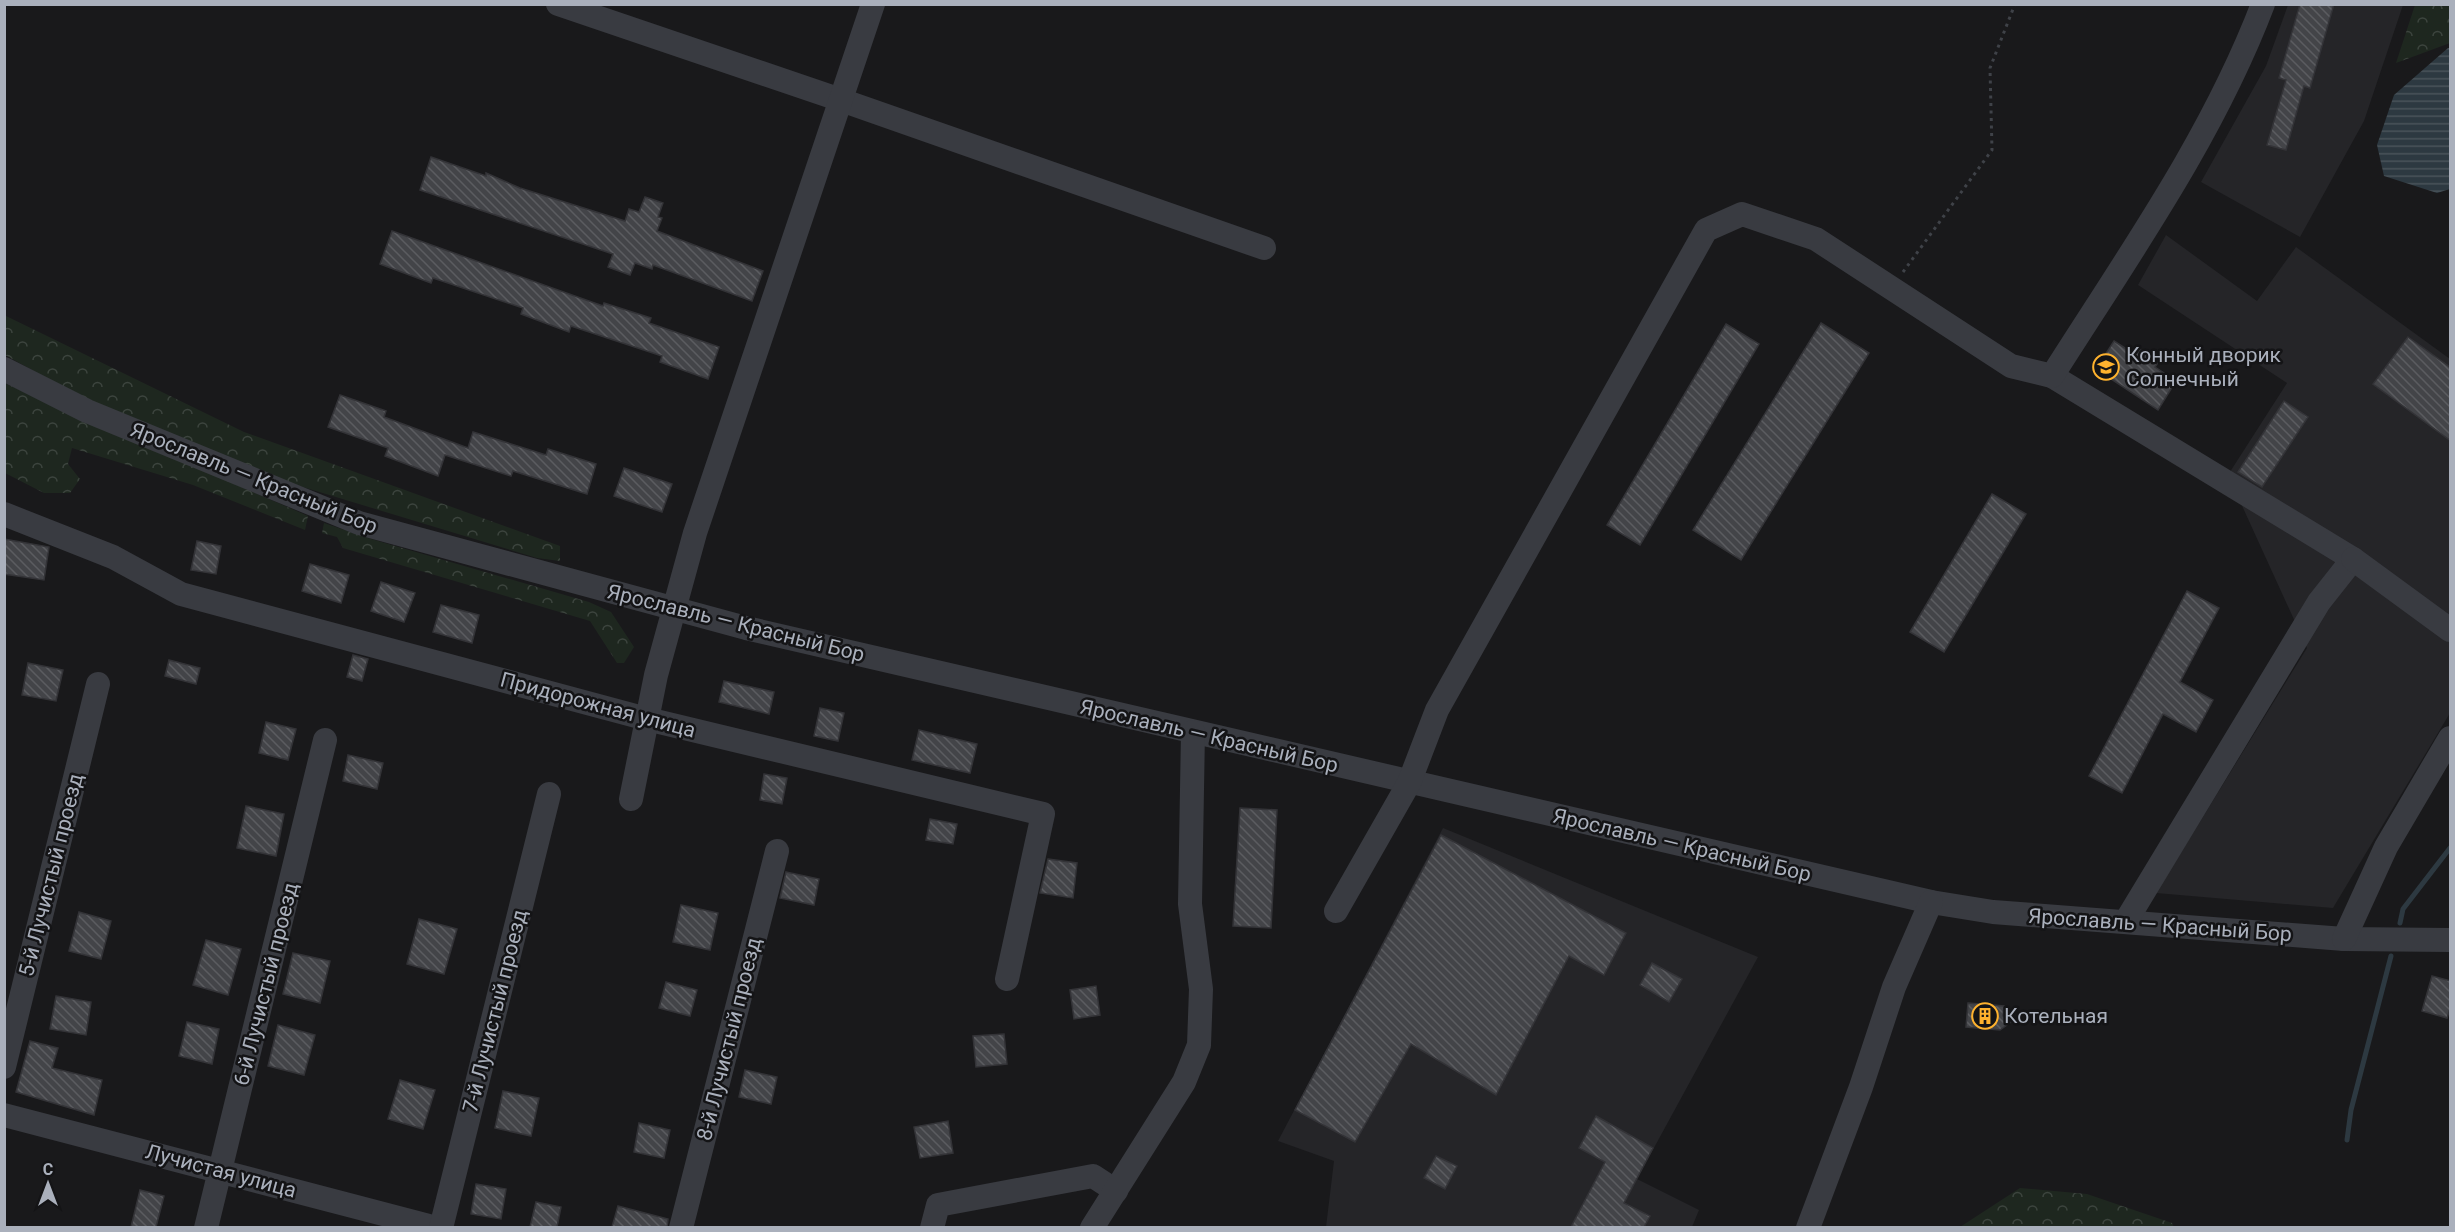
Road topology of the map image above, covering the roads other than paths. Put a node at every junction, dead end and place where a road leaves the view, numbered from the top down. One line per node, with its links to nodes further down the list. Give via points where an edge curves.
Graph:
1 (558, 4): 4 (street)
2 (873, 4): 4 (street)
3 (2263, 4): 7 (street, via 2250,40 2188,162)
4 (841, 100): 5 (street); 10 (street, via 695,533)
5 (1264, 248)
6 (4, 369): 10 (street, Ярославль — Красный Бор, via 87,411 359,523)
7 (2052, 376): 9 (street); 17 (street, via 2011,366 1816,239 1742,214 1706,230 1437,710)
8 (4, 514): 13 (street, Придорожная улица, via 113,557 181,594)
9 (2353, 559): 11 (street); 23 (street, via 2319,602)
10 (674, 608): 13 (street); 14 (street, Ярославль — Красный Бор)
11 (2451, 630)
12 (98, 684): 27 (street, 5-й Лучистый проезд)
13 (647, 719): 19 (street); 26 (street, Придорожная улица, via 1043,814)
14 (1193, 732): 17 (street, Ярославль — Красный Бор); 30 (street, via 1190,904 1201,989 1199,1045 1184,1082)
15 (2451, 738): 24 (street, via 2386,847)
16 (325, 740): 29 (street, 6-й Лучистый проезд)
17 (1409, 783): 21 (street, Ярославль — Красный Бор); 22 (street)
18 (549, 794): 33 (street, 7-й Лучистый проезд)
19 (631, 799)
20 (777, 851): 34 (street, 8-й Лучистый проезд)
21 (1931, 902): 23 (street, Ярославль — Красный Бор, via 1993,912); 37 (street, via 1894,987)
22 (1336, 911)
23 (2126, 921): 24 (street, Ярославль — Красный Бор)
24 (2344, 939): 25 (street, Ярославль — Красный Бор)
25 (2451, 940)
26 (1007, 979)
27 (4, 1067)
28 (4, 1115): 29 (street, Лучистая улица)
29 (220, 1171): 31 (street, 6-й Лучистый проезд); 32 (street, Лучистая улица)
30 (1116, 1191): 35 (street, via 1093,1176 938,1205); 36 (street)
31 (206, 1227)
32 (436, 1227)
33 (441, 1227)
34 (681, 1227)
35 (932, 1227)
36 (1092, 1227)
37 (1808, 1227)

